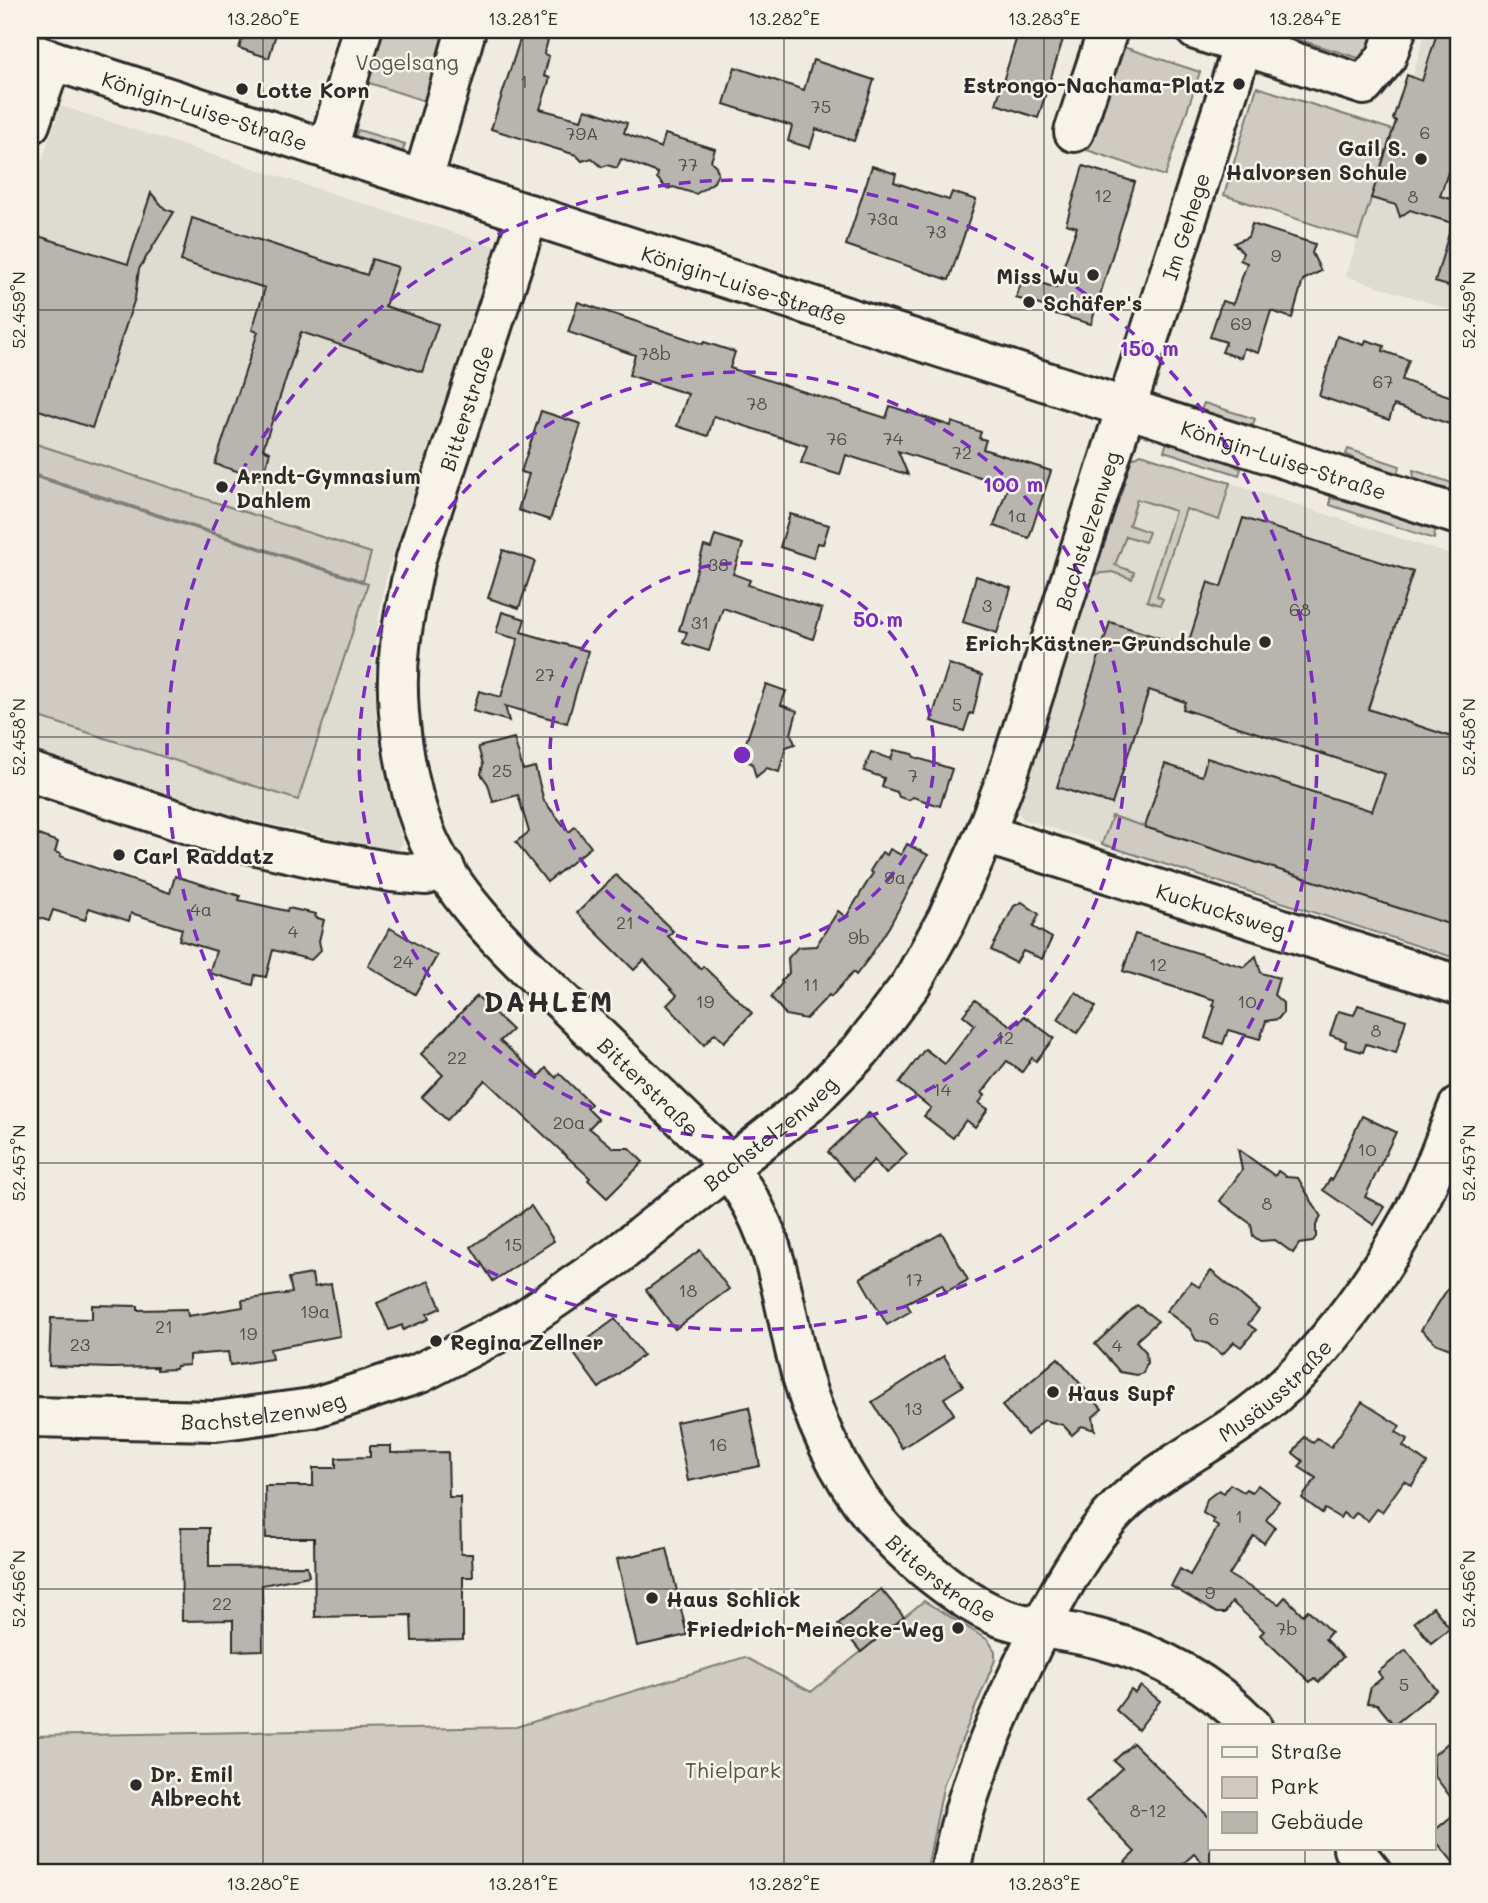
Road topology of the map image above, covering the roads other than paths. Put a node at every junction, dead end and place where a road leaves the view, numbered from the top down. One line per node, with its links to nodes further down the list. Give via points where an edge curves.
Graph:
1 (362, 30): 10 (street)
2 (466, 30): 11 (street)
3 (1108, 30): 9 (street)
4 (1196, 30): 6 (street)
5 (1396, 30): 6 (street, via 1386,58 1364,85)
6 (1243, 45): 13 (street, Im Gehege)
7 (41, 57): 8 (street); 10 (street, Königin-Luise-Straße)
8 (30, 124)
9 (1074, 132)
10 (328, 149): 11 (street, Königin-Luise-Straße)
11 (423, 180): 12 (street, Königin-Luise-Straße)
12 (530, 214): 13 (street, Königin-Luise-Straße); 17 (street, Bitterstraße, via 416,558 399,650 402,740 425,830)
13 (1125, 408): 14 (street, Königin-Luise-Straße); 16 (street, Bachstelzenweg)
14 (1458, 515)
15 (30, 772): 17 (street, via 256,845 392,872 426,875)
16 (985, 834): 18 (street, Kuckucksweg); 20 (street, Bachstelzenweg, via 947,919 911,984 861,1050 808,1104)
17 (445, 868): 20 (street, Bitterstraße, via 507,947 712,1147)
18 (1458, 985)
19 (1458, 1107): 22 (street, Musäusstraße, via 1414,1212 1348,1316 1270,1398 1145,1484 1111,1517 1074,1567)
20 (727, 1168): 21 (street, Bachstelzenweg, via 615,1257 525,1319 420,1373 312,1408 216,1421); 22 (street, Bitterstraße, via 754,1208 770,1249 808,1399 847,1480 908,1554 949,1586 999,1616)
21 (30, 1418)
22 (1040, 1629): 23 (street, Bitterstraße, via 1102,1639 1155,1657 1201,1683); 25 (street, Musäusstraße, via 984,1749 962,1814)
23 (1250, 1724)
24 (1354, 1850): 26 (street)
25 (950, 1873)
26 (1372, 1873)

